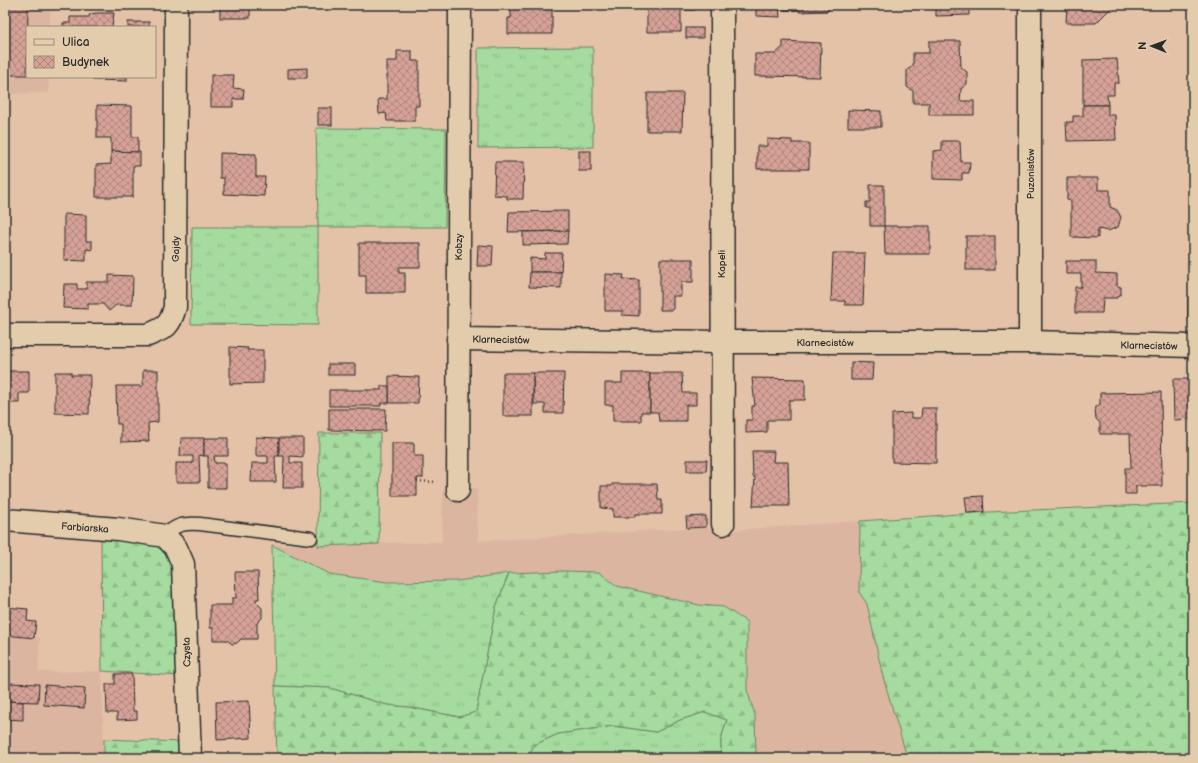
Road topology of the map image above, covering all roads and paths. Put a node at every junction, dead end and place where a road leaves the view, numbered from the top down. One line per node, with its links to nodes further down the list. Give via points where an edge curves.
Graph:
1 (176, 5): 5 (street, Gajdy, via 175,306 171,321 164,329 148,335)
2 (460, 5): 6 (street, Kobzy)
3 (722, 5): 7 (street, Kapeli)
4 (1030, 5): 8 (street, Puzonistów)
5 (5, 335)
6 (458, 339): 7 (street, Klarnecistów); 11 (street, Kobzy)
7 (722, 342): 8 (street, Klarnecistów); 13 (street, Kapeli)
8 (1030, 342): 9 (street, Klarnecistów)
9 (1193, 346)
10 (417, 481): 11 (path)
11 (451, 486)
12 (5, 520): 15 (street, Farbiarska, via 118,529)
13 (723, 524)
14 (310, 538): 15 (lane, via 183,523 171,529)
15 (170, 542): 16 (street, Czysta, via 183,564)
16 (190, 758)

